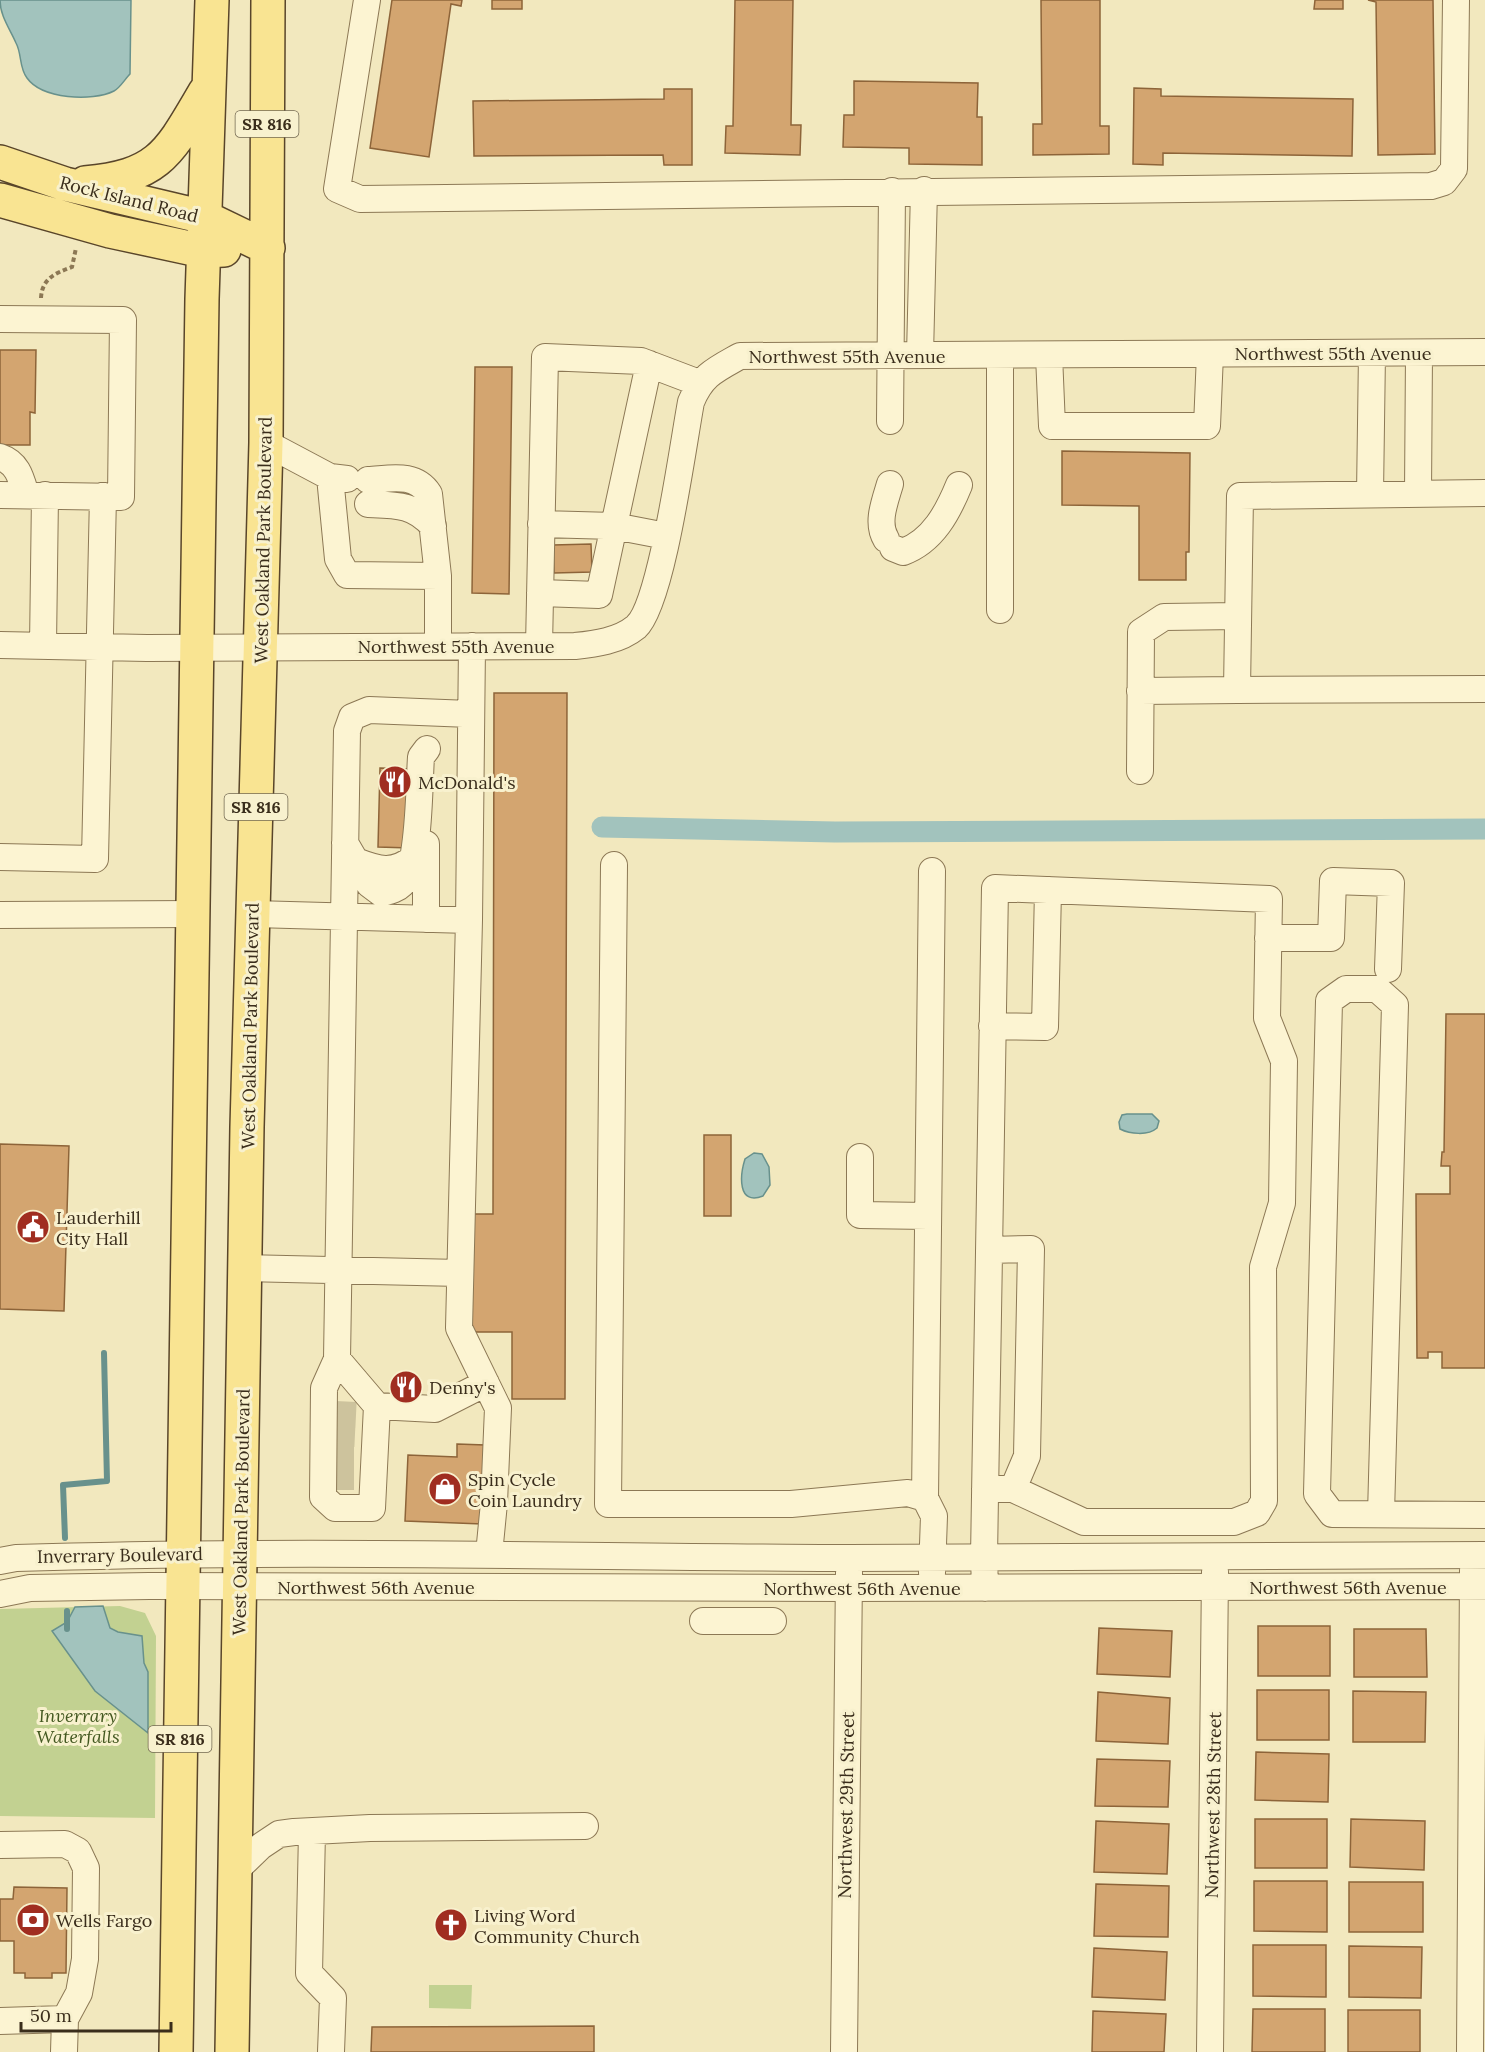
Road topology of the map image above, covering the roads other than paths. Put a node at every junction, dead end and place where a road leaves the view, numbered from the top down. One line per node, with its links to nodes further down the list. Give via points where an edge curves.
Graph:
1 (212, 0): 5 (main road, SR 816)
2 (268, 0): 12 (main road, West Oakland Park Boulevard / SR 816)
3 (367, 0): 9 (street, via 337,189 360,199)
4 (1456, 0): 8 (street, via 1454,169 1444,182 1431,186)
5 (207, 89): 7 (main road, via 168,153 148,168 128,177); 11 (main road, SR 816)
6 (0, 162): 7 (main road, Rock Island Road)
7 (65, 184): 11 (main road, Rock Island Road)
8 (924, 190): 9 (street); 20 (street)
9 (892, 191): 18 (street)
10 (0, 200): 13 (main road, Rock Island Road, via 61,219)
11 (204, 217): 12 (main road, Rock Island Road); 13 (main road, SR 816)
12 (268, 248): 13 (main road, Rock Island Road); 26 (main road, West Oakland Park Boulevard / SR 816)
13 (203, 251): 51 (main road, SR 816)
14 (0, 319): 36 (street, via 123,320 121,497)
15 (1485, 352): 17 (street, Northwest 55th Avenue)
16 (1372, 353): 17 (street, Northwest 55th Avenue); 19 (street, Northwest 55th Avenue); 33 (street)
17 (1419, 353): 32 (street)
18 (891, 354): 20 (street, Northwest 55th Avenue); 24 (street, Northwest 55th Avenue, via 740,356); 25 (street)
19 (1210, 354): 21 (street, Northwest 55th Avenue); 21 (street, via 1207,426 1052,426)
20 (920, 355): 22 (street, Northwest 55th Avenue)
21 (1049, 355): 22 (street, Northwest 55th Avenue)
22 (1000, 356): 42 (street)
23 (649, 364): 24 (street); 37 (street, via 545,357); 38 (street)
24 (699, 383): 39 (street, Northwest 55th Avenue, via 691,402)
25 (890, 421)
26 (266, 443): 30 (street); 47 (main road, West Oakland Park Boulevard / SR 816)
27 (0, 457): 35 (street, via 8,459)
28 (890, 484): 29 (street, via 881,520 882,533 903,552 931,533 950,507)
29 (959, 485)
30 (331, 489): 40 (street, via 338,559 347,575); 40 (street, via 363,492 412,479 423,485 429,494)
31 (1485, 492): 32 (street)
32 (1418, 493): 33 (street)
33 (1370, 494): 43 (street, via 1240,495)
34 (0, 495): 35 (street)
35 (36, 495): 36 (street); 46 (street)
36 (102, 496): 50 (street)
37 (541, 524): 38 (street); 41 (street)
38 (614, 526): 39 (street); 41 (street, via 599,595)
39 (666, 536): 45 (street, Northwest 55th Avenue, via 657,586 637,627 598,644)
40 (438, 576): 48 (street)
41 (540, 593): 45 (street)
42 (1000, 610)
43 (1238, 616): 53 (street); 54 (street, via 1164,617 1141,632)
44 (0, 645): 46 (street, Northwest 55th Avenue)
45 (539, 645): 49 (street, Northwest 55th Avenue)
46 (42, 646): 50 (street, Northwest 55th Avenue)
47 (260, 646): 48 (street, Northwest 55th Avenue); 51 (street, Northwest 55th Avenue); 65 (main road, West Oakland Park Boulevard / SR 816)
48 (438, 646): 49 (street, Northwest 55th Avenue)
49 (472, 646): 56 (street)
50 (99, 647): 51 (street, Northwest 55th Avenue); 60 (street, via 94,859)
51 (196, 648): 64 (main road, SR 816)
52 (1485, 689): 53 (street)
53 (1237, 690): 54 (street)
54 (1140, 691): 58 (street)
55 (427, 713): 56 (street); 57 (street); 59 (street, via 369,711 352,717 347,731)
56 (470, 714): 69 (street)
57 (427, 749): 59 (street, via 421,757 413,867 404,883 381,893 369,884); 68 (street)
58 (1140, 771)
59 (350, 852): 67 (street)
60 (0, 857)
61 (614, 865): 84 (street, via 608,1504 791,1504 908,1493)
62 (932, 871): 74 (street)
63 (1048, 890): 70 (street, via 1269,899); 72 (street, via 1046,1027); 72 (street, via 994,888)
64 (194, 914): 66 (street); 88 (main road, SR 816)
65 (252, 914): 67 (street); 76 (main road, West Oakland Park Boulevard / SR 816)
66 (0, 915)
67 (343, 917): 68 (street); 77 (street)
68 (426, 919): 69 (street)
69 (469, 920): 78 (street)
70 (1268, 938): 71 (street, via 1331,938 1333,881 1391,883); 83 (street, via 1267,1018 1284,1061 1282,1203 1263,1267 1264,1501 1257,1514 1234,1522 1084,1522)
71 (1388, 969)
72 (992, 1026): 75 (street)
73 (861, 1157): 74 (street, via 860,1215)
74 (928, 1216): 84 (street)
75 (989, 1250): 82 (street); 83 (street, via 1031,1250 1027,1456)
76 (246, 1268): 77 (street); 87 (main road, West Oakland Park Boulevard / SR 816)
77 (336, 1270): 78 (street); 79 (street)
78 (460, 1273): 80 (street, via 459,1328)
79 (337, 1359): 81 (street); 81 (street, via 324,1388)
80 (486, 1383): 81 (street, via 435,1409); 89 (street, via 498,1408)
81 (349, 1444)
82 (985, 1489): 83 (street); 92 (street)
83 (1013, 1489)
84 (926, 1498): 95 (street, via 934,1516)
85 (1381, 1514): 85 (street, via 1332,1514 1317,1494 1329,1001 1346,989 1377,989 1395,1005); 86 (street)
86 (1485, 1515)
87 (240, 1553): 88 (street, Inverrary Boulevard); 89 (street, Northwest 56th Avenue); 100 (main road, West Oakland Park Boulevard / SR 816)
88 (184, 1554): 96 (street, Inverrary Boulevard); 98 (main road, SR 816)
89 (489, 1554): 91 (street, Northwest 56th Avenue)
90 (1479, 1555): 93 (street, Northwest 56th Avenue); 97 (street)
91 (751, 1557): 94 (street, Northwest 56th Avenue); 101 (street)
92 (984, 1557): 93 (street, Northwest 56th Avenue); 95 (street, Northwest 56th Avenue); 104 (street)
93 (1216, 1557): 99 (street, Northwest 28th Street)
94 (849, 1558): 95 (street, Northwest 56th Avenue); 102 (street, Northwest 29th Street)
95 (933, 1558): 103 (street)
96 (0, 1561)
97 (1479, 1586): 99 (street, Northwest 56th Avenue); 121 (street)
98 (183, 1587): 100 (street, Inverrary Boulevard); 105 (street, Inverrary Boulevard, via 30,1588); 116 (main road, SR 816)
99 (1215, 1587): 104 (street, Northwest 56th Avenue); 120 (street, Northwest 28th Street)
100 (240, 1588): 101 (street, Northwest 56th Avenue); 112 (main road, West Oakland Park Boulevard / SR 816)
101 (733, 1588): 102 (street, Northwest 56th Avenue); 107 (street)
102 (849, 1588): 103 (street, Northwest 56th Avenue); 119 (street, Northwest 29th Street)
103 (932, 1588): 104 (street, Northwest 56th Avenue)
104 (985, 1588)
105 (0, 1593)
106 (703, 1621): 107 (street)
107 (732, 1621): 108 (street)
108 (773, 1621)
109 (585, 1826): 110 (street)
110 (312, 1832): 112 (street, via 279,1834); 118 (street, via 309,1973 333,1998)
111 (0, 1845): 113 (street, via 65,1844 78,1851 86,1868 85,1959 79,1993)
112 (235, 1871): 117 (main road, West Oakland Park Boulevard / SR 816)
113 (65, 2019): 114 (street); 115 (street)
114 (0, 2020)
115 (64, 2052)
116 (176, 2052)
117 (232, 2052)
118 (331, 2052)
119 (844, 2052)
120 (1210, 2052)
121 (1470, 2052)

